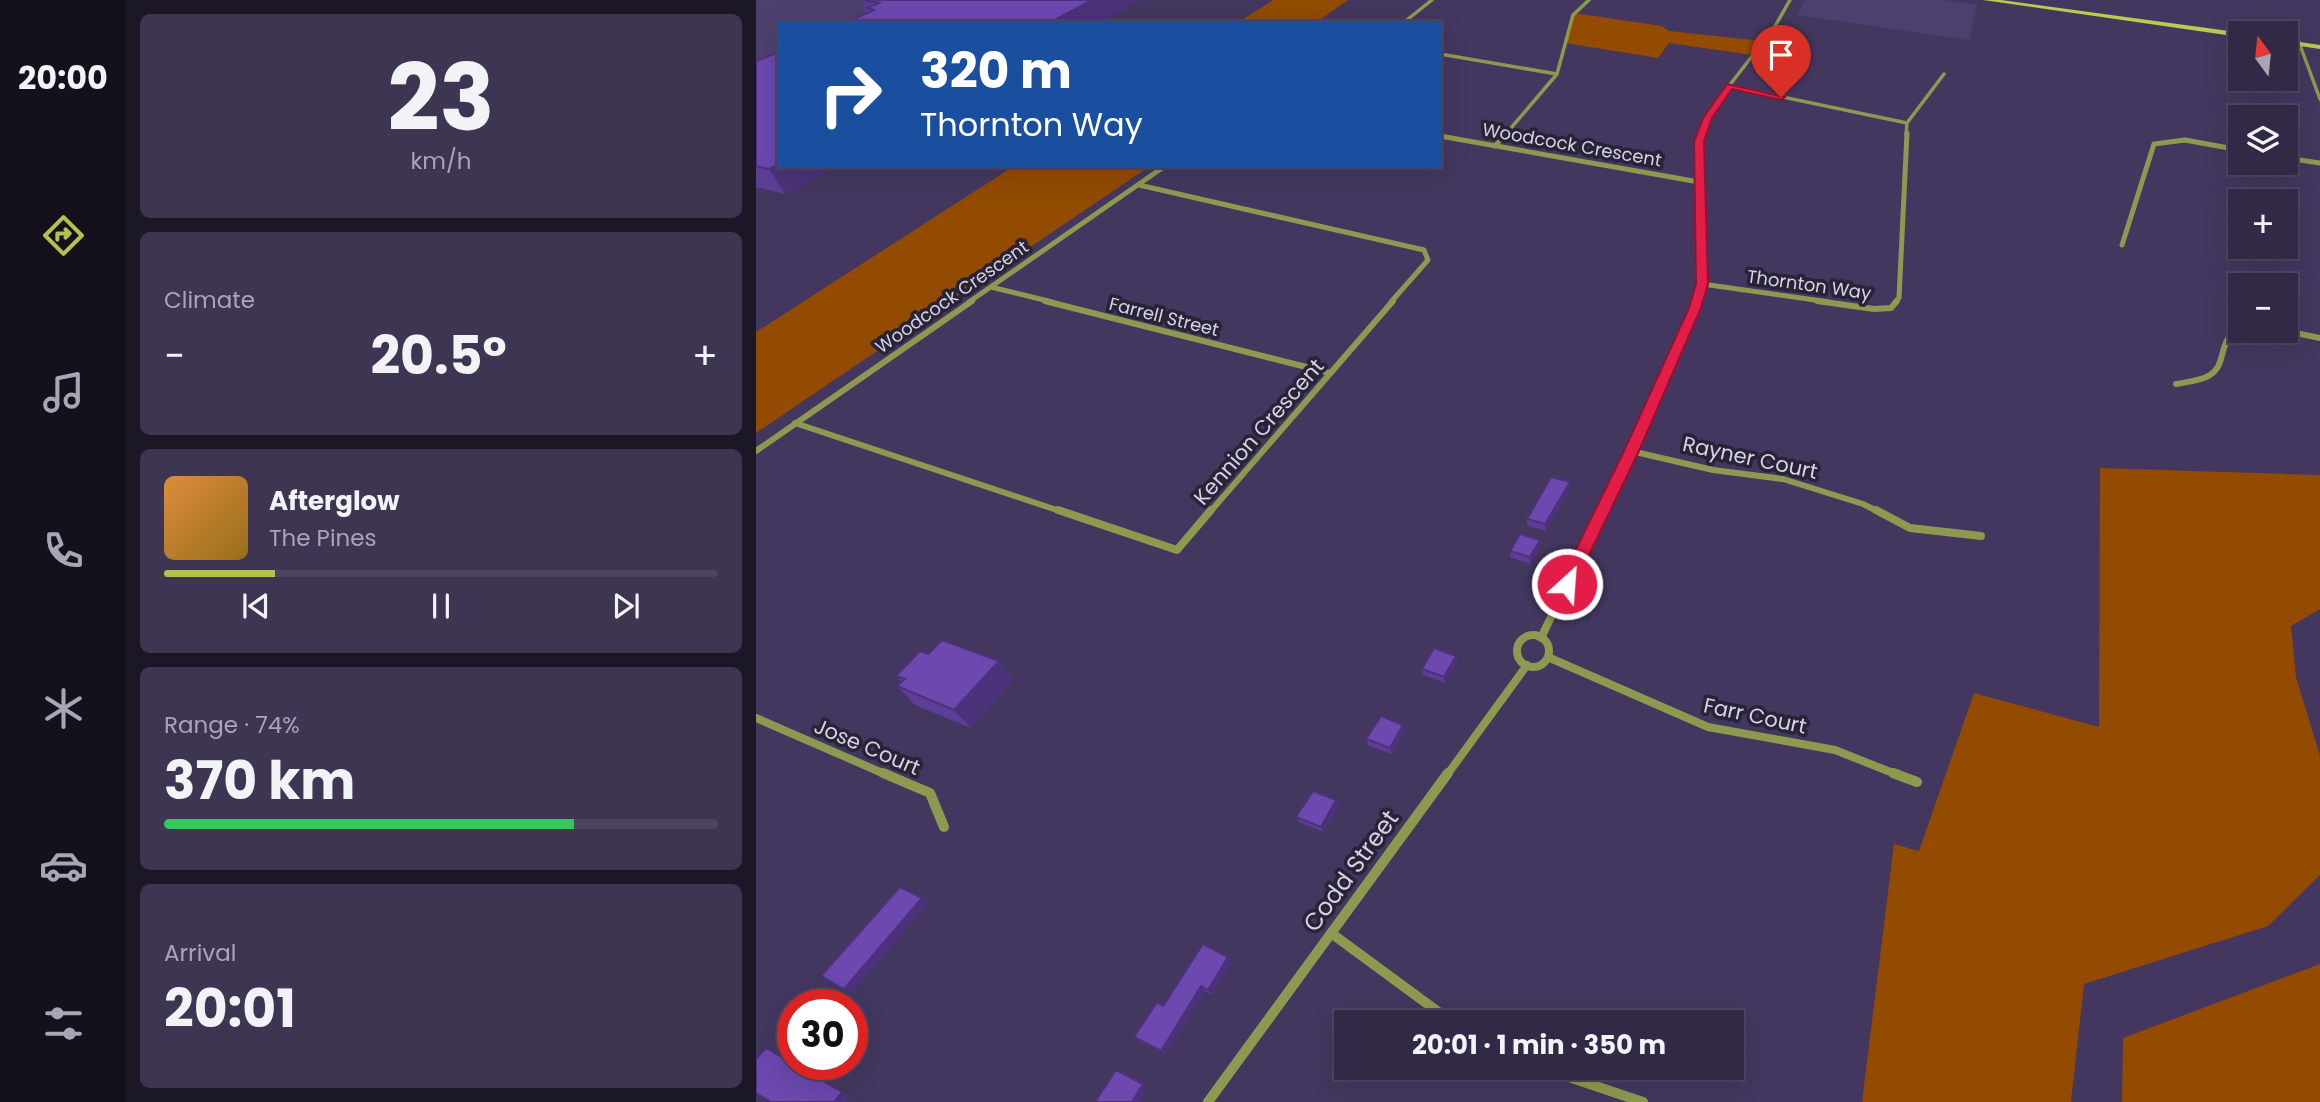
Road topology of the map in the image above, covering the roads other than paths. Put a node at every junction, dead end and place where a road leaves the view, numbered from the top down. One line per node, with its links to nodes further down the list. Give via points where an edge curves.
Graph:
1 (1432, 0): 5 (street)
2 (1589, 0): 14 (street, via 1573,15)
3 (1790, 0): 15 (street)
4 (1986, 0): 6 (main road)
5 (1406, 21)
6 (2161, 23): 7 (main road); 8 (main road)
7 (2228, 30)
8 (2228, 33)
9 (2320, 39): 10 (main road)
10 (2298, 40): 11 (main road); 16 (street)
11 (2320, 47)
12 (1442, 54): 14 (street)
13 (1944, 74): 17 (street)
14 (1557, 75): 19 (street)
15 (1730, 86): 17 (street); 24 (street, via 1707,118 1699,142)
16 (2320, 99)
17 (1908, 123): 27 (street, Thornton Way, via 1899,298 1891,308)
18 (1442, 136): 19 (street, Woodcock Crescent)
19 (1495, 146): 24 (street, Woodcock Crescent)
20 (2228, 148): 26 (street, via 2180,140 2154,144)
21 (2298, 160): 22 (street)
22 (2320, 163)
23 (1162, 168): 25 (street, Woodcock Crescent)
24 (1699, 182): 27 (street)
25 (1139, 185): 28 (street, Woodcock Crescent); 32 (street, Kennion Crescent, via 1424,250 1429,260)
26 (2122, 245)
27 (1702, 284): 36 (street, via 1687,329)
28 (991, 287): 32 (street, Farrell Street); 34 (street, Woodcock Crescent)
29 (2298, 333): 31 (street)
30 (2228, 335): 33 (street, via 2220,363 2209,375)
31 (2320, 338)
32 (1330, 373): 34 (street, Kennion Crescent, via 1177,550)
33 (2176, 384)
34 (795, 423): 35 (street, Woodcock Crescent)
35 (756, 451)
36 (1631, 451): 37 (street, Rayner Court, via 1713,470 1783,479 1863,503 1910,528); 38 (street)
37 (1981, 536)
38 (1541, 638): 39 (street, via 1551,648); 40 (street, via 1529,637 1516,646 1517,658)
39 (1550, 658): 40 (street, via 1540,665); 42 (street, Farr Court, via 1708,727 1835,750)
40 (1527, 665): 44 (street, Codd Street)
41 (756, 718): 43 (street, Jose Court, via 930,793)
42 (1917, 782)
43 (944, 827)
44 (1331, 933): 45 (street); 47 (street, Codd Street)
45 (1436, 1010)
46 (1578, 1080): 48 (street)
47 (1208, 1102)
48 (1643, 1102)

